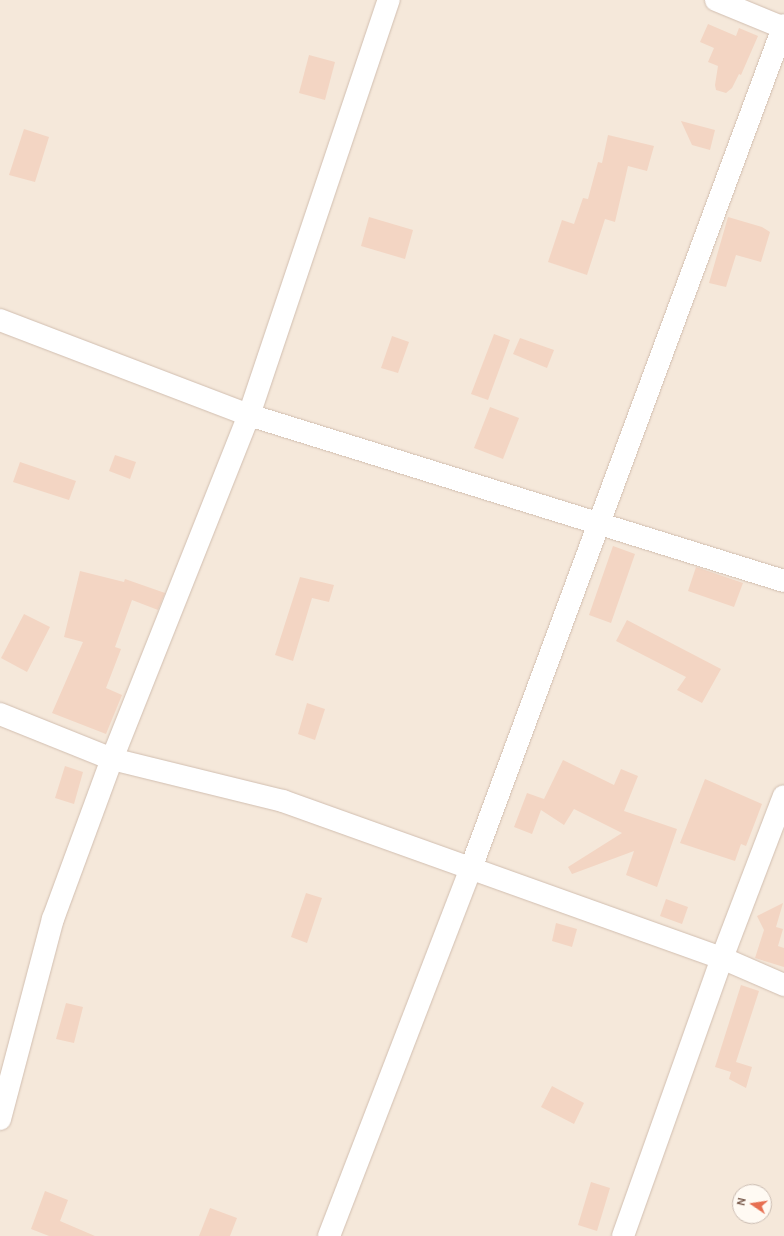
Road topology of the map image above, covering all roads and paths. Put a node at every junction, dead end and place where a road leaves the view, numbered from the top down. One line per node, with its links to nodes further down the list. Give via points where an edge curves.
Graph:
1 (389, 0): 5 (street)
2 (716, 0): 3 (street)
3 (784, 27): 6 (street)
4 (0, 320): 5 (street)
5 (249, 414): 6 (street); 9 (street)
6 (597, 523): 7 (street); 11 (street)
7 (784, 581)
8 (0, 714): 9 (street)
9 (112, 759): 11 (street, via 283,800); 14 (street, via 53,919)
10 (784, 796): 12 (street)
11 (471, 868): 12 (street); 15 (street)
12 (722, 958): 13 (street); 16 (street)
13 (784, 985)
14 (0, 1119)
15 (329, 1236)
16 (623, 1236)

